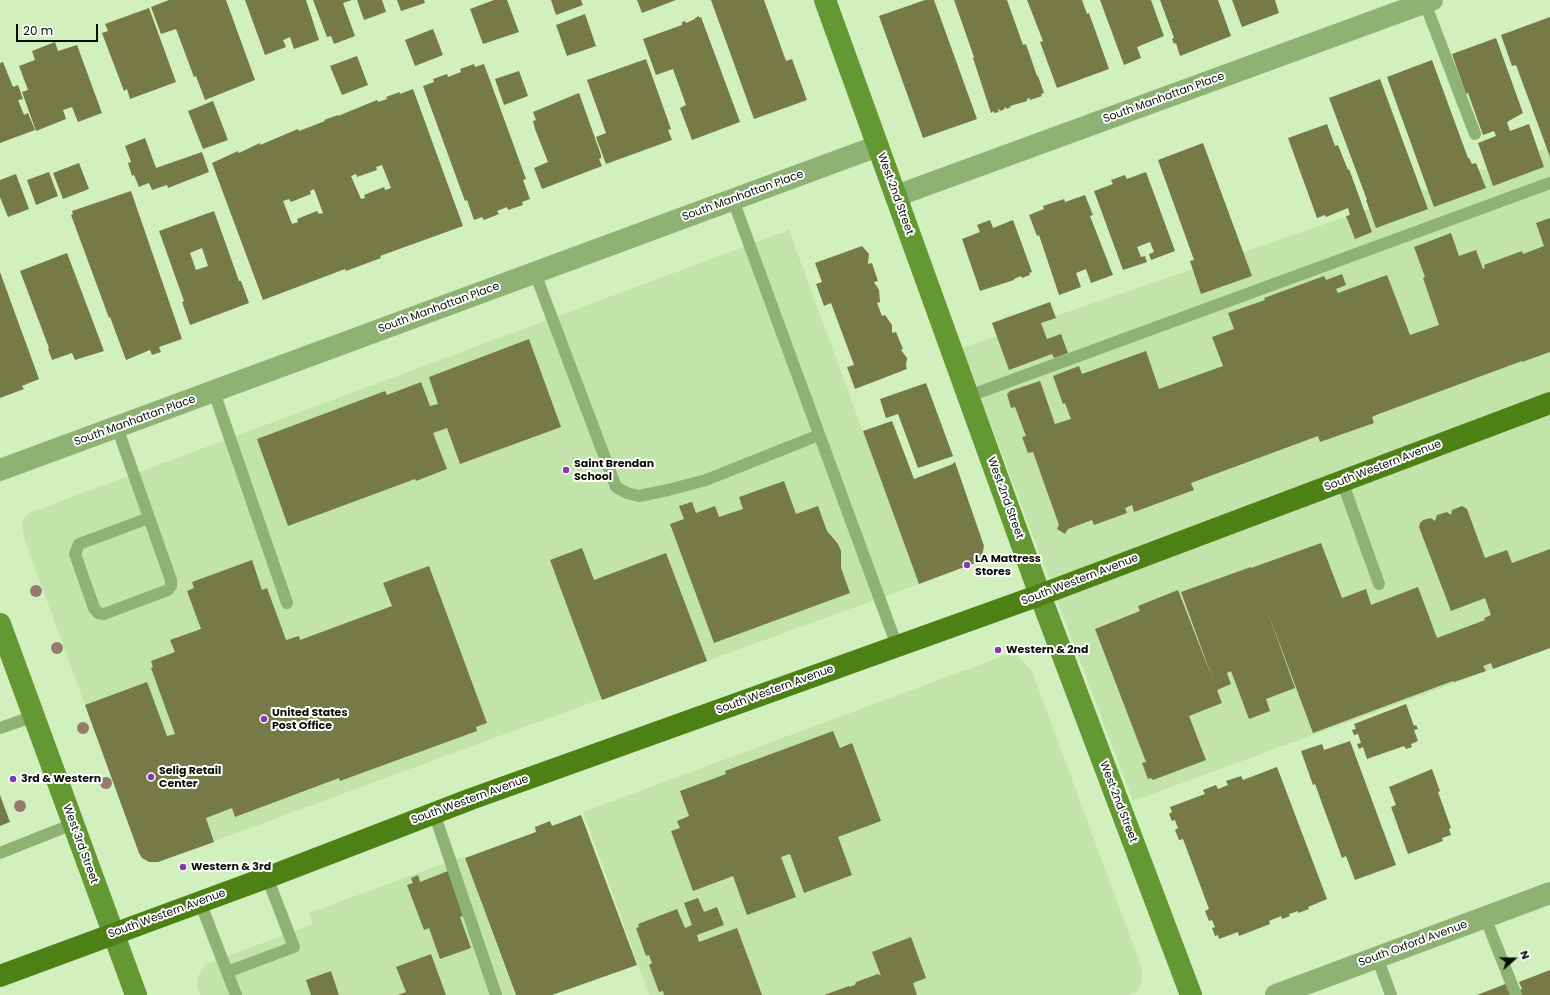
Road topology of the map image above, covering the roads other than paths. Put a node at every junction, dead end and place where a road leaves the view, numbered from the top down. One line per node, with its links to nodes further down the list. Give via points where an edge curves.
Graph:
1 (825, 0): 4 (street, West 2nd Street)
2 (1429, 1): 3 (lane); 6 (street, South Manhattan Place)
3 (1475, 134)
4 (878, 146): 6 (street, West 2nd Street); 7 (street, South Manhattan Place)
5 (1550, 183): 10 (lane)
6 (896, 196): 10 (street, West 2nd Street)
7 (733, 200): 8 (street, South Manhattan Place); 13 (lane)
8 (535, 273): 9 (street, South Manhattan Place); 13 (lane, via 616,487 639,496 706,480)
9 (214, 392): 12 (street, South Manhattan Place); 19 (lane)
10 (969, 396): 18 (street, West 2nd Street)
11 (1550, 403): 15 (main road, South Western Avenue)
12 (117, 427): 14 (street, South Manhattan Place); 16 (lane)
13 (819, 435): 21 (lane)
14 (0, 470)
15 (1342, 481): 17 (lane); 18 (main road, South Western Avenue)
16 (149, 518): 16 (lane, via 79,544 76,549 75,554 98,613 104,614 168,590 171,586)
17 (1379, 584)
18 (1040, 595): 21 (main road, South Western Avenue); 38 (street, West 2nd Street)
19 (287, 603)
20 (0, 624): 22 (street, West 3rd Street)
21 (897, 646): 24 (main road, South Western Avenue)
22 (34, 716): 23 (lane); 25 (street, West 3rd Street)
23 (0, 728)
24 (434, 813): 27 (main road, South Western Avenue); 37 (lane)
25 (73, 824): 26 (lane); 31 (street, West 3rd Street)
26 (0, 853)
27 (267, 877): 29 (main road, South Western Avenue); 33 (lane, via 294,947)
28 (1550, 893): 30 (street, South Oxford Avenue)
29 (200, 902): 31 (main road, South Western Avenue); 33 (lane)
30 (1485, 917): 32 (street, South Oxford Avenue); 41 (lane)
31 (113, 934): 34 (main road, South Western Avenue); 35 (street, West 3rd Street)
32 (1377, 957): 39 (street, South Oxford Avenue); 40 (lane)
33 (227, 972): 36 (lane)
34 (0, 976)
35 (136, 995)
36 (235, 995)
37 (496, 995)
38 (1191, 995)
39 (1276, 995)
40 (1391, 995)
41 (1516, 995)

